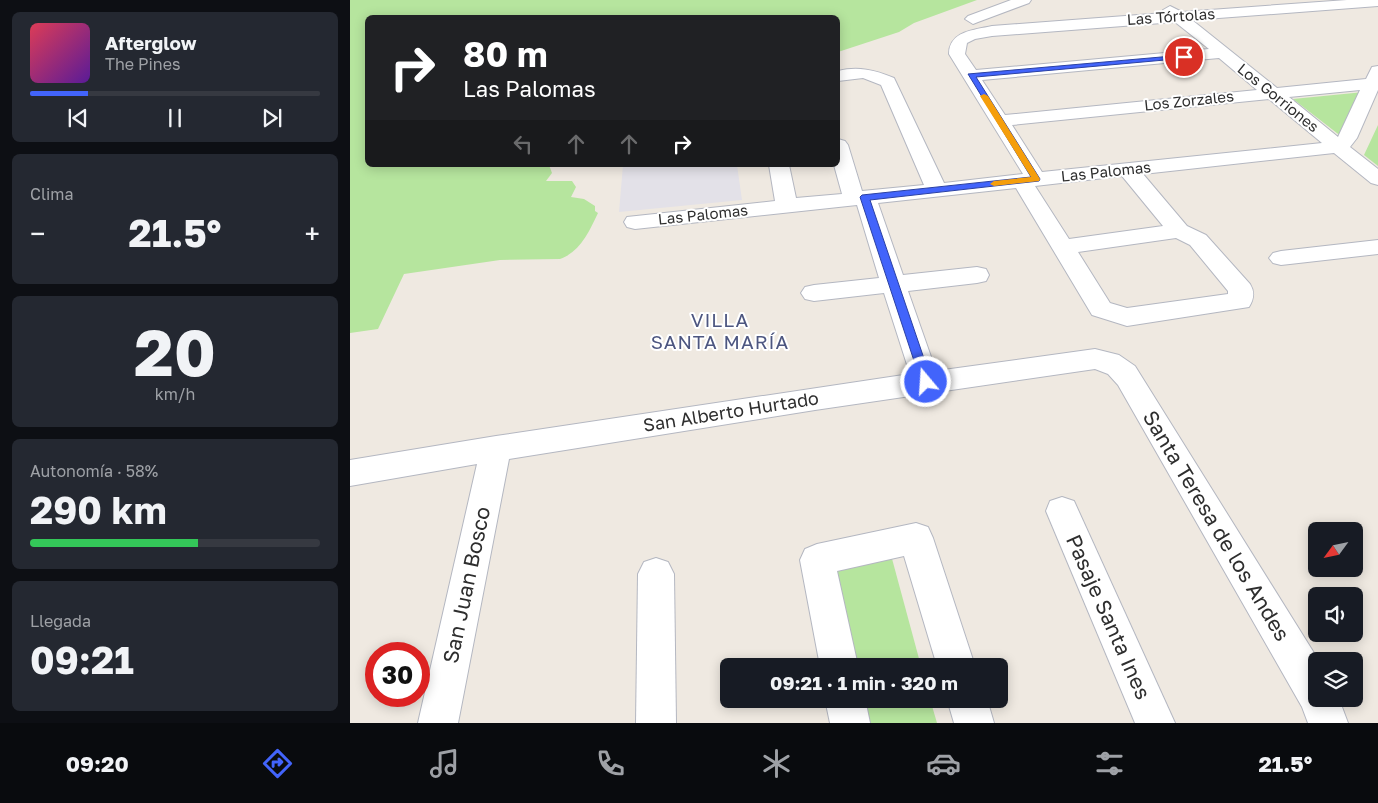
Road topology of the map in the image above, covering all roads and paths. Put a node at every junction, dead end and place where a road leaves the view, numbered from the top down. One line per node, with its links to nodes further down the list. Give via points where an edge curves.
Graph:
1 (1024, 0): 6 (street)
2 (1158, 0): 8 (street, Los Gorriones)
3 (1242, 0): 7 (street)
4 (1333, 2): 5 (street, Las Tórtolas); 7 (street, Las Tórtolas)
5 (1378, 2)
6 (998, 10): 9 (street); 10 (street)
7 (1257, 11): 8 (street, Las Tórtolas)
8 (1178, 17): 10 (street, Las Tórtolas); 11 (street, Los Gorriones)
9 (973, 19)
10 (1013, 30): 13 (street, Las Tórtolas, via 984,32 965,38 958,44 956,50)
11 (1223, 53): 13 (street); 15 (street, Los Gorriones)
12 (840, 75): 23 (street, via 868,72 888,82)
13 (971, 76): 16 (street)
14 (1376, 79): 15 (street, Los Zorzales); 17 (street, via 1347,138)
15 (1271, 93): 16 (street, Los Zorzales); 17 (street, Los Gorriones)
16 (1000, 121): 22 (street)
17 (1337, 146): 20 (street, Las Palomas); 21 (street, Los Gorriones)
18 (840, 150): 24 (street)
19 (779, 167): 25 (street)
20 (1128, 170): 22 (street, Las Palomas); 27 (street)
21 (1378, 179)
22 (1029, 180): 23 (street, Las Palomas); 28 (street)
23 (938, 190): 24 (street, Las Palomas)
24 (859, 198): 25 (street, Las Palomas); 32 (street)
25 (787, 206): 26 (street, Las Palomas)
26 (635, 222)
27 (1179, 231): 28 (street); 28 (street, via 1198,240 1241,290 1240,301 1127,317 1101,309)
28 (1062, 247)
29 (1378, 247): 30 (street)
30 (1281, 258)
31 (977, 275): 32 (street)
32 (894, 284): 33 (street); 35 (street)
33 (814, 293)
34 (1112, 363): 35 (street, San Alberto Hurtado, via 1095,360); 42 (street, Santa Teresa de los Andes, via 1128,378)
35 (926, 382): 36 (street, San Alberto Hurtado)
36 (496, 448): 37 (street, San Alberto Hurtado); 46 (street, San Juan Bosco)
37 (350, 473)
38 (1062, 511): 50 (street, Pasaje Santa Ines)
39 (656, 574): 47 (street)
40 (837, 658): 41 (street, via 817,560 916,538)
41 (954, 658)
42 (1308, 680)
43 (1323, 707): 51 (street)
44 (847, 708): 48 (street)
45 (970, 708): 49 (street)
46 (438, 723)
47 (656, 723)
48 (850, 723)
49 (974, 723)
50 (1155, 723)
51 (1328, 723)

